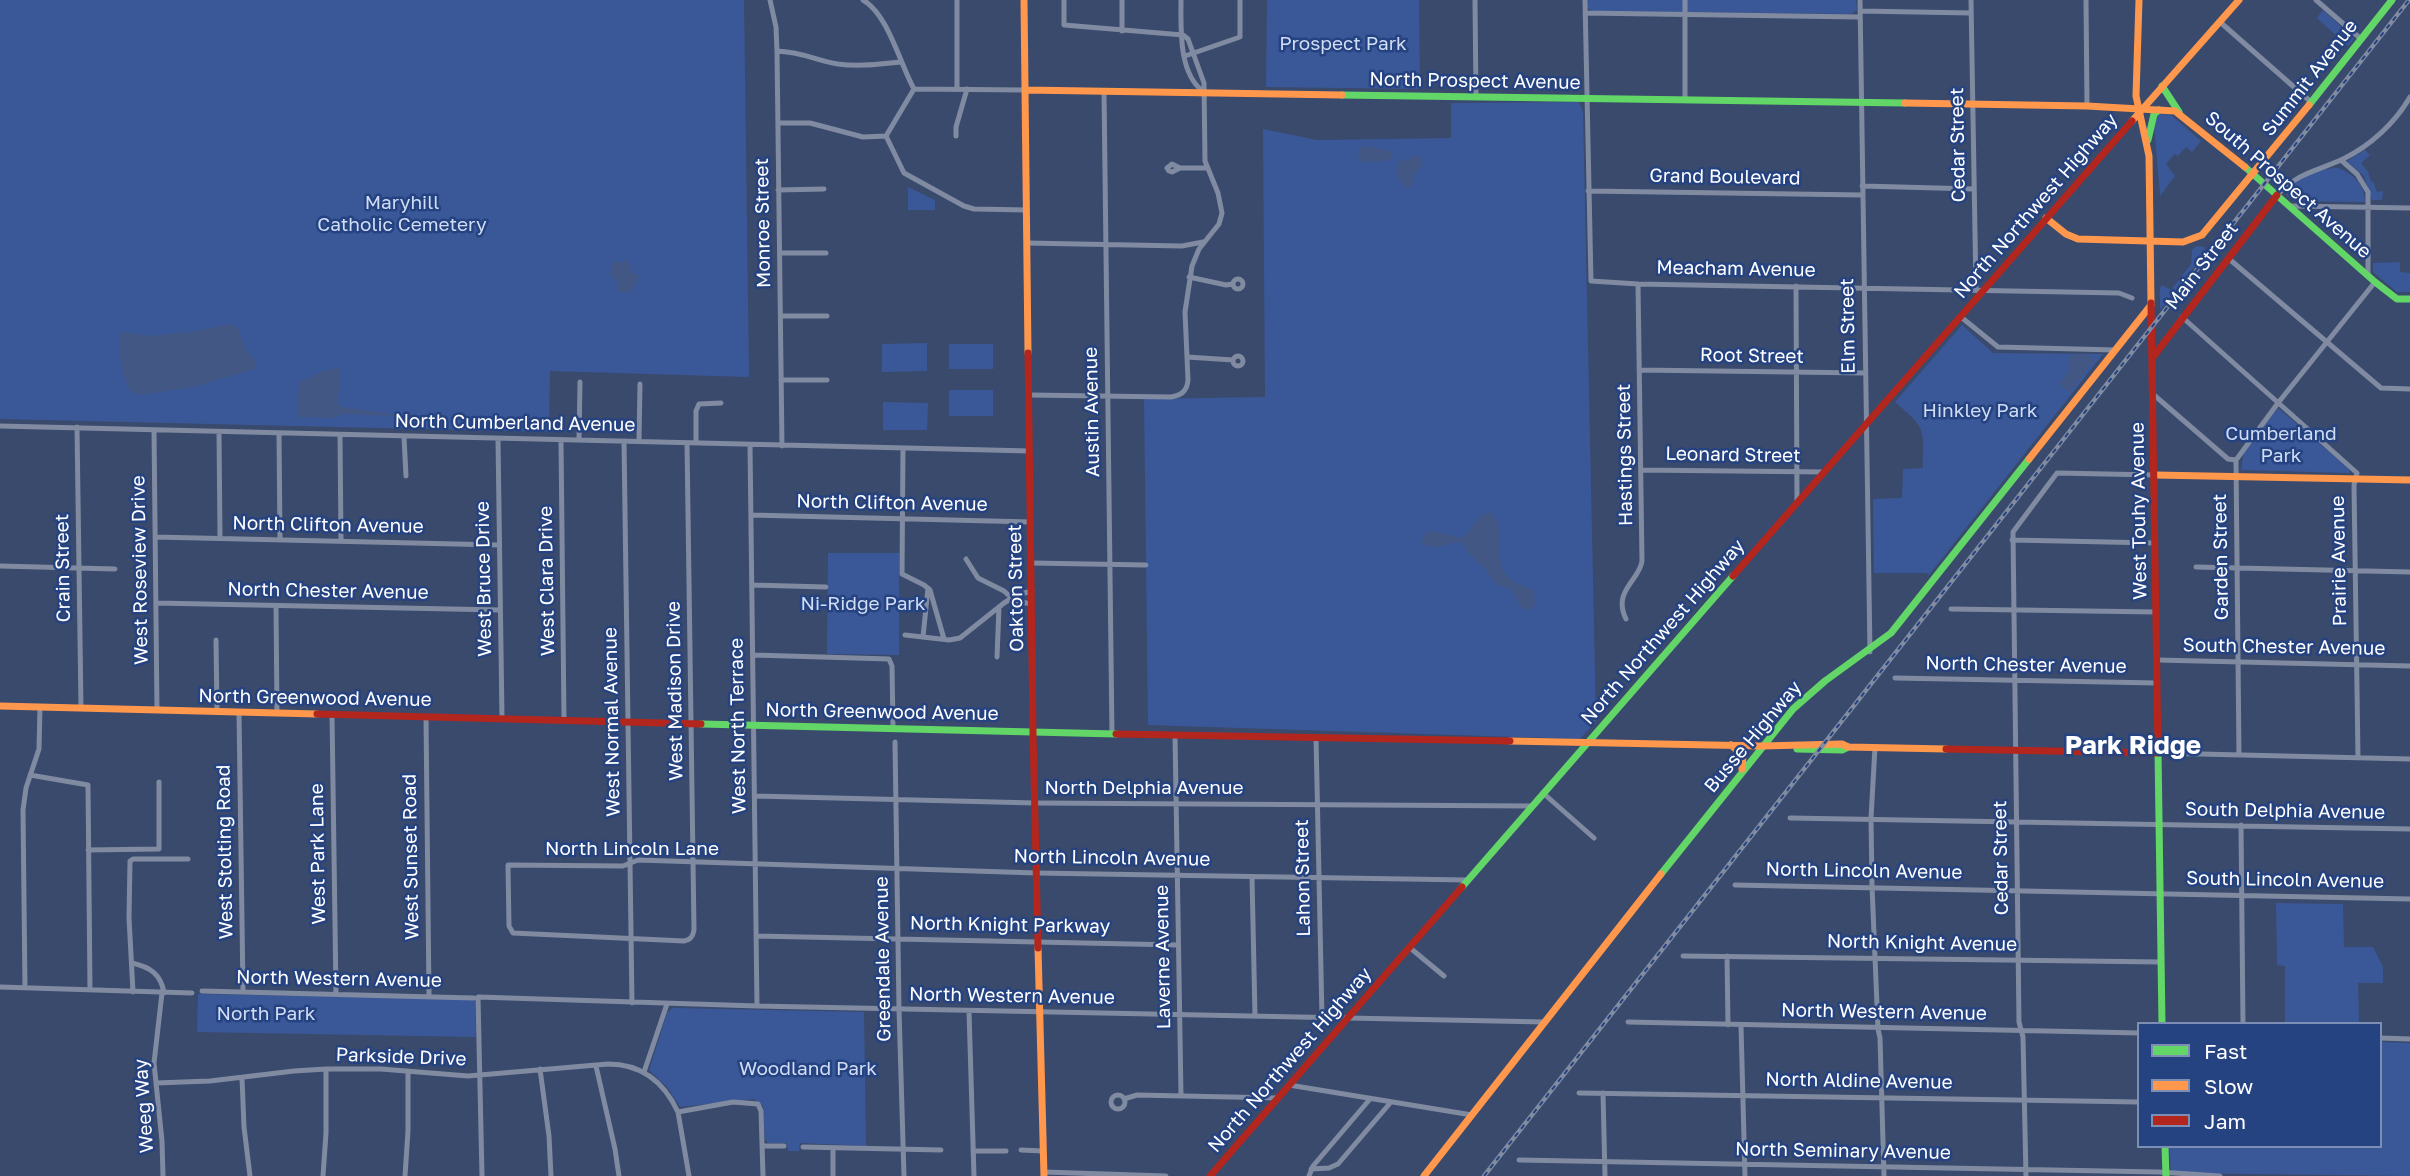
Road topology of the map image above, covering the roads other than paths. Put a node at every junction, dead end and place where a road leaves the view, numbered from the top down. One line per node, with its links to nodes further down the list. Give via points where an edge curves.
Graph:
1 (770, 0): 28 (street, Monroe Street)
2 (863, 0): 19 (street)
3 (957, 0): 34 (street)
4 (1024, 0): 36 (main road, Oakton Street)
5 (1064, 0): 25 (street, via 1064,25)
6 (1122, 0): 25 (street)
7 (1181, 0): 26 (street)
8 (1240, 0): 29 (street, via 1240,37)
9 (1475, 0): 39 (street)
10 (1585, 0): 20 (street)
11 (1685, 0): 22 (street)
12 (1860, 0): 23 (street, Elm Street)
13 (1971, 0): 21 (street, Cedar Street)
14 (2086, 0): 46 (street)
15 (2139, 0): 47 (main road, West Touhy Avenue, via 2136,96)
16 (2239, 0): 24 (main road, North Northwest Highway)
17 (2316, 0): 27 (street)
18 (2392, 0): 27 (main road, Summit Avenue)
19 (874, 3): 31 (street)
20 (1585, 13): 22 (street); 41 (street)
21 (1971, 13): 23 (street); 45 (street, Cedar Street)
22 (1685, 14): 23 (street); 42 (street)
23 (1860, 14): 44 (street, Elm Street)
24 (2220, 22): 32 (main road, North Northwest Highway); 43 (street)
25 (1122, 31): 26 (street)
26 (1183, 35): 29 (street); 30 (street, via 1180,42)
27 (2361, 39): 43 (main road, Summit Avenue)
28 (777, 51): 31 (street, via 849,65); 50 (street, Monroe Street)
29 (1193, 53): 30 (street); 38 (street)
30 (1185, 56): 38 (street, via 1194,83)
31 (900, 62): 33 (street)
32 (2162, 86): 47 (main road, North Northwest Highway); 49 (main road)
33 (914, 89): 34 (street, North Prospect Avenue); 51 (street)
34 (957, 89): 35 (street, North Prospect Avenue)
35 (967, 89): 36 (street, North Prospect Avenue); 52 (street)
36 (1025, 90): 37 (main road, North Prospect Avenue); 68 (main road, Oakton Street)
37 (1104, 91): 38 (main road, North Prospect Avenue); 73 (street, Austin Avenue)
38 (1204, 92): 39 (main road, North Prospect Avenue); 56 (street)
39 (1476, 97): 41 (main road, North Prospect Avenue)
40 (2410, 97): 54 (street, via 2383,130)
41 (1586, 99): 42 (main road, North Prospect Avenue); 62 (street)
42 (1685, 100): 44 (main road, North Prospect Avenue)
43 (2311, 102): 57 (main road, Summit Avenue)
44 (1861, 104): 45 (main road, North Prospect Avenue); 58 (street, Elm Street)
45 (1973, 106): 46 (main road, North Prospect Avenue); 60 (street, Cedar Street)
46 (2087, 106): 47 (main road, North Prospect Avenue)
47 (2140, 110): 48 (main road, South Prospect Avenue); 53 (main road, West Touhy Avenue); 69 (main road, North Northwest Highway)
48 (2159, 110): 49 (main road, South Prospect Avenue); 53 (main road, via 2152,119)
49 (2179, 112): 57 (main road, South Prospect Avenue)
50 (778, 123): 51 (street, via 810,123 863,137); 61 (street, Monroe Street)
51 (886, 136): 68 (street, via 904,173 969,208)
52 (956, 136)
53 (2147, 144): 71 (main road, West Touhy Avenue)
54 (2341, 160): 64 (street, via 2307,172); 66 (street, via 2363,182)
55 (1180, 168): 56 (street)
56 (1207, 168): 70 (street, via 1222,213)
57 (2253, 175): 64 (main road, South Prospect Avenue); 71 (main road, Summit Avenue, via 2197,239)
58 (1862, 186): 60 (street); 63 (street, Elm Street)
59 (824, 189): 61 (street)
60 (1974, 189): 86 (street, Cedar Street)
61 (779, 190): 75 (street, Monroe Street)
62 (1588, 191): 63 (street, Grand Boulevard); 83 (street, Meacham Avenue, via 1591,281)
63 (1862, 195): 85 (street, Elm Street)
64 (2277, 195): 65 (main road, South Prospect Avenue); 77 (main road, Main Street)
65 (2291, 206): 66 (street); 79 (main road, South Prospect Avenue)
66 (2368, 207): 67 (street); 79 (street)
67 (2410, 208)
68 (1027, 210): 72 (main road, Oakton Street)
69 (2046, 218): 71 (main road, Summit Avenue, via 2078,239); 86 (main road, North Northwest Highway)
70 (1206, 241): 74 (street); 78 (street)
71 (2150, 241): 89 (main road, West Touhy Avenue)
72 (1027, 243): 73 (street); 107 (main road, Oakton Street)
73 (1105, 244): 74 (street); 109 (street, Austin Avenue)
74 (1182, 246): 78 (street)
75 (780, 253): 76 (street); 90 (street, Monroe Street)
76 (826, 253)
77 (2228, 258): 93 (main road, Main Street); 94 (street)
78 (1193, 260): 80 (street)
79 (2368, 275): 81 (main road, South Prospect Avenue)
80 (1189, 277): 82 (street); 96 (street)
81 (2375, 282): 88 (main road, South Prospect Avenue, via 2397,299); 94 (street)
82 (1233, 284)
83 (1638, 284): 84 (street, Meacham Avenue); 99 (street, Hastings Street)
84 (1796, 286): 85 (street, Meacham Avenue); 100 (street)
85 (1864, 287): 86 (street, Meacham Avenue); 101 (street, Elm Street)
86 (1980, 290): 87 (street, Meacham Avenue, via 2119,293); 92 (main road, North Northwest Highway)
87 (2132, 298)
88 (2410, 299)
89 (2151, 305): 95 (main road, Busse Highway); 97 (main road, West Touhy Avenue)
90 (781, 316): 91 (street); 102 (street, Monroe Street)
91 (827, 316)
92 (1961, 317): 95 (street, via 1998,347); 112 (main road, North Northwest Highway)
93 (2182, 317): 97 (main road, Main Street); 111 (street, Prairie Avenue)
94 (2326, 342): 106 (street, via 2381,388); 111 (street)
95 (2115, 350): 180 (main road, Busse Highway, via 1913,606)
96 (1187, 357): 98 (street); 109 (street, via 1184,392 1171,397)
97 (2152, 357): 108 (main road, West Touhy Avenue)
98 (1233, 360)
99 (1639, 370): 100 (street, Root Street); 132 (street, Hastings Street)
100 (1796, 372): 101 (street, Root Street); 133 (street)
101 (1865, 373): 112 (street, Elm Street)
102 (781, 380): 103 (street); 128 (street, Monroe Street)
103 (827, 380)
104 (580, 382): 122 (street)
105 (640, 384): 124 (street)
106 (2410, 389)
107 (1030, 395): 109 (street); 130 (main road, Oakton Street)
108 (2154, 395): 131 (street, via 2228,459); 135 (main road, West Touhy Avenue)
109 (1108, 397): 153 (street, Austin Avenue)
110 (721, 403): 126 (street, via 697,407)
111 (2278, 403): 131 (street); 138 (street, Prairie Avenue, via 2357,472)
112 (1866, 425): 134 (main road, North Northwest Highway); 180 (street, Elm Street)
113 (0, 426): 114 (street, North Cumberland Avenue)
114 (77, 427): 115 (street, North Cumberland Avenue); 157 (street, Crain Street)
115 (153, 430): 116 (street, North Cumberland Avenue); 144 (street, West Roseview Drive)
116 (219, 432): 117 (street, North Cumberland Avenue); 145 (street)
117 (279, 433): 118 (street, North Cumberland Avenue); 146 (street)
118 (340, 435): 119 (street, North Cumberland Avenue); 148 (street)
119 (404, 437): 120 (street, North Cumberland Avenue); 137 (street)
120 (498, 439): 121 (street, North Cumberland Avenue); 150 (street, West Bruce Drive)
121 (561, 440): 122 (street, North Cumberland Avenue); 200 (street, West Clara Drive)
122 (579, 440): 123 (street, North Cumberland Avenue)
123 (624, 441): 124 (street, North Cumberland Avenue); 201 (street, West Normal Avenue)
124 (639, 442): 125 (street, North Cumberland Avenue)
125 (687, 443): 126 (street, North Cumberland Avenue); 203 (street, West Madison Drive)
126 (695, 443): 127 (street, North Cumberland Avenue)
127 (750, 445): 128 (street, North Cumberland Avenue); 141 (street, West North Terrace)
128 (782, 446): 129 (street, North Cumberland Avenue)
129 (903, 449): 130 (street, North Cumberland Avenue); 142 (street)
130 (1030, 451): 143 (main road, Oakton Street)
131 (2236, 460): 136 (street, Garden Street)
132 (1641, 470): 133 (street, Leonard Street); 175 (street, Hastings Street, via 1642,567 1625,592)
133 (1797, 472): 134 (street, Leonard Street); 140 (street)
134 (1824, 472): 140 (main road, North Northwest Highway)
135 (2155, 475): 136 (main road); 147 (street, via 2057,472 2015,527); 149 (main road, West Touhy Avenue)
136 (2235, 475): 138 (main road); 158 (street, Garden Street)
137 (406, 476)
138 (2357, 478): 139 (main road); 160 (street, Prairie Avenue)
139 (2410, 480)
140 (1797, 502): 211 (main road, North Northwest Highway)
141 (751, 515): 142 (street, North Clifton Avenue); 162 (street, West North Terrace)
142 (904, 519): 143 (street, North Clifton Avenue); 164 (street, via 902,574)
143 (1031, 522): 152 (main road, Oakton Street)
144 (155, 537): 145 (street, North Clifton Avenue); 167 (street, West Roseview Drive)
145 (220, 538): 146 (street, North Clifton Avenue)
146 (281, 540): 148 (street, North Clifton Avenue)
147 (2012, 540): 149 (street); 173 (street, Cedar Street)
148 (341, 541): 150 (street, North Clifton Avenue)
149 (2155, 542): 174 (main road, West Touhy Avenue)
150 (499, 545): 172 (street, West Bruce Drive)
151 (966, 559): 166 (street, via 978,578)
152 (1032, 563): 153 (street); 165 (main road, Oakton Street)
153 (1110, 564): 154 (street); 207 (street, Austin Avenue)
154 (1146, 565)
155 (0, 566): 157 (street)
156 (2196, 567): 158 (street)
157 (80, 568): 159 (street); 192 (street, Crain Street)
158 (2237, 568): 160 (street); 184 (street, Garden Street)
159 (115, 569)
160 (2355, 571): 161 (street); 185 (street, Prairie Avenue)
161 (2410, 572)
162 (752, 585): 163 (street); 181 (street, West North Terrace)
163 (826, 587)
164 (928, 588): 177 (street); 178 (street)
165 (1032, 591): 166 (street); 168 (main road, Oakton Street)
166 (1013, 599): 168 (street); 170 (street)
167 (156, 603): 169 (street, North Chester Avenue); 193 (street, West Roseview Drive)
168 (1032, 604): 206 (main road, Oakton Street)
169 (276, 606): 172 (street, North Chester Avenue); 196 (street)
170 (999, 607): 178 (street, via 965,635); 182 (street)
171 (1951, 609): 173 (street)
172 (500, 610): 199 (street, West Bruce Drive)
173 (2014, 610): 174 (street); 188 (street, Cedar Street)
174 (2156, 612): 183 (main road, West Touhy Avenue)
175 (1626, 619)
176 (905, 635): 177 (street)
177 (923, 637): 178 (street)
178 (944, 639)
179 (216, 640): 194 (street)
180 (1870, 652): 202 (main road, Busse Highway, via 1817,687)
181 (753, 655): 204 (street, West North Terrace); 205 (street, via 890,661)
182 (997, 657)
183 (2157, 660): 184 (street, South Chester Avenue); 189 (main road, West Touhy Avenue)
184 (2238, 661): 185 (street, South Chester Avenue); 219 (street, Garden Street)
185 (2357, 664): 186 (street, South Chester Avenue); 220 (street, Prairie Avenue)
186 (2410, 666)
187 (1895, 678): 188 (street, North Chester Avenue)
188 (2015, 680): 189 (street, North Chester Avenue); 217 (street, Cedar Street)
189 (2157, 683): 218 (main road, West Touhy Avenue)
190 (0, 706): 191 (main road, North Greenwood Avenue)
191 (40, 707): 192 (main road, North Greenwood Avenue); 223 (street, via 39,749)
192 (80, 708): 193 (main road, North Greenwood Avenue)
193 (157, 710): 194 (main road, North Greenwood Avenue)
194 (217, 712): 195 (main road, North Greenwood Avenue)
195 (239, 712): 196 (main road, North Greenwood Avenue); 276 (street, West Stolting Road)
196 (277, 713): 197 (main road, North Greenwood Avenue)
197 (332, 715): 198 (main road, North Greenwood Avenue); 279 (street, West Park Lane)
198 (426, 717): 199 (main road, North Greenwood Avenue); 280 (street, West Sunset Road)
199 (502, 719): 200 (main road, North Greenwood Avenue)
200 (564, 720): 201 (main road, North Greenwood Avenue)
201 (628, 722): 203 (main road, North Greenwood Avenue); 244 (street, West Normal Avenue)
202 (1781, 722): 212 (main road, via 1778,737); 214 (main road, Busse Highway)
203 (691, 723): 204 (main road, North Greenwood Avenue); 243 (street, West Madison Drive)
204 (754, 725): 205 (main road, North Greenwood Avenue); 226 (street, West North Terrace)
205 (893, 728): 206 (main road, North Greenwood Avenue)
206 (1033, 732): 207 (main road, North Greenwood Avenue); 228 (main road, Oakton Street)
207 (1112, 734): 208 (main road, North Greenwood Avenue)
208 (1175, 735): 209 (main road, North Greenwood Avenue); 229 (street, Laverne Avenue)
209 (1316, 737): 211 (main road, North Greenwood Avenue); 230 (street, Lahon Street)
210 (895, 742): 227 (street, Greendale Avenue)
211 (1587, 742): 213 (main road, North Greenwood Avenue); 225 (main road, North Northwest Highway)
212 (1785, 744): 214 (main road, North Greenwood Avenue); 215 (main road, North Greenwood Avenue)
213 (1731, 745): 214 (main road, North Greenwood Avenue); 222 (main road, via 1744,756)
214 (1762, 746): 215 (main road, North Greenwood Avenue); 222 (main road, Busse Highway)
215 (1849, 747): 216 (main road, North Greenwood Avenue)
216 (1875, 747): 217 (main road, North Greenwood Avenue); 233 (street)
217 (2016, 751): 218 (main road, North Greenwood Avenue); 234 (street, Cedar Street)
218 (2158, 753): 219 (street); 235 (main road, West Touhy Avenue)
219 (2239, 755): 220 (street)
220 (2358, 757): 221 (street)
221 (2410, 759)
222 (1742, 772): 292 (main road, Busse Highway)
223 (30, 775): 239 (street, via 88,785); 272 (street, via 23,819)
224 (159, 782): 240 (street, via 159,849)
225 (1543, 793): 231 (main road, North Northwest Highway); 238 (street)
226 (755, 796): 227 (street, North Delphia Avenue); 245 (street, West North Terrace)
227 (895, 799): 228 (street, North Delphia Avenue); 246 (street, Greendale Avenue)
228 (1035, 803): 229 (street, North Delphia Avenue); 247 (main road, Oakton Street)
229 (1175, 804): 230 (street, North Delphia Avenue); 248 (street, Laverne Avenue)
230 (1318, 804): 231 (street, North Delphia Avenue); 250 (street, Lahon Street)
231 (1532, 806): 251 (main road, North Northwest Highway)
232 (1790, 818): 233 (street)
233 (1871, 818): 234 (street); 253 (street)
234 (2017, 820): 235 (street); 254 (street, Cedar Street)
235 (2159, 824): 236 (street, South Delphia Avenue); 255 (main road, West Touhy Avenue)
236 (2241, 825): 237 (street, South Delphia Avenue); 256 (street)
237 (2410, 829)
238 (1594, 838)
239 (88, 850): 240 (street); 273 (street)
240 (142, 850): 241 (street)
241 (142, 858): 242 (street); 269 (street, via 130,861)
242 (188, 859)
243 (693, 862): 244 (street, North Lincoln Lane); 245 (street, North Lincoln Lane); 259 (street, West Madison Drive, via 691,939)
244 (630, 863): 259 (street, West Normal Avenue); 259 (street, North Lincoln Lane, via 508,865 512,931)
245 (756, 864): 246 (street, North Lincoln Avenue); 258 (street, West North Terrace)
246 (897, 870): 247 (street, North Lincoln Avenue); 260 (street, Greendale Avenue)
247 (1036, 873): 248 (street, North Lincoln Avenue); 261 (main road, Oakton Street)
248 (1177, 875): 249 (street, North Lincoln Avenue); 262 (street, Laverne Avenue)
249 (1252, 877): 250 (street, North Lincoln Avenue); 289 (street)
250 (1319, 878): 251 (street, North Lincoln Avenue); 290 (street, Lahon Street)
251 (1467, 880): 263 (main road, North Northwest Highway)
252 (1735, 885): 253 (street, North Lincoln Avenue)
253 (1872, 886): 254 (street, North Lincoln Avenue); 266 (street)
254 (2017, 890): 255 (street, North Lincoln Avenue); 267 (street, Cedar Street)
255 (2160, 893): 256 (street, South Lincoln Avenue); 268 (main road, West Touhy Avenue)
256 (2242, 895): 257 (street, South Lincoln Avenue); 295 (street)
257 (2410, 899)
258 (756, 936): 260 (street, North Knight Parkway); 284 (street, West North Terrace)
259 (631, 938): 282 (street, West Normal Avenue)
260 (898, 938): 261 (street, North Knight Parkway); 285 (street, Greendale Avenue)
261 (1038, 943): 262 (street, North Knight Parkway); 287 (main road, Oakton Street)
262 (1178, 945): 288 (street, Laverne Avenue)
263 (1409, 947): 270 (street); 291 (main road, North Northwest Highway)
264 (1683, 956): 265 (street, North Knight Avenue)
265 (1727, 956): 266 (street, North Knight Avenue); 296 (street)
266 (1874, 958): 267 (street, North Knight Avenue); 298 (street)
267 (2018, 961): 268 (street, North Knight Avenue); 299 (street, Cedar Street)
268 (2161, 962): 294 (main road, West Touhy Avenue)
269 (132, 963): 275 (street); 277 (street, via 153,971 162,981)
270 (1444, 976)
271 (0, 987): 272 (street)
272 (25, 988): 273 (street)
273 (90, 990): 275 (street)
274 (202, 991): 276 (street, North Western Avenue)
275 (133, 992): 277 (street)
276 (243, 992): 279 (street, North Western Avenue)
277 (163, 993): 278 (street); 310 (street, Weeg Way, via 154,1063)
278 (192, 993)
279 (336, 994): 280 (street, North Western Avenue)
280 (429, 996): 281 (street, North Western Avenue)
281 (476, 997): 282 (street, North Western Avenue); 308 (street)
282 (632, 1003): 283 (street, North Western Avenue)
283 (667, 1004): 284 (street, North Western Avenue); 307 (street)
284 (757, 1006): 285 (street, North Western Avenue)
285 (899, 1009): 286 (street, North Western Avenue); 330 (street, Greendale Avenue)
286 (969, 1011): 287 (street, North Western Avenue); 332 (street)
287 (1039, 1013): 288 (street, North Western Avenue); 334 (main road, Oakton Street)
288 (1179, 1015): 289 (street, North Western Avenue); 314 (street, Laverne Avenue)
289 (1255, 1016): 290 (street, North Western Avenue)
290 (1321, 1018): 291 (street, North Western Avenue)
291 (1347, 1018): 292 (street, North Western Avenue); 311 (main road, North Northwest Highway)
292 (1545, 1022): 324 (main road, Busse Highway)
293 (1629, 1022): 296 (street, North Western Avenue)
294 (2162, 1022)
295 (2243, 1022)
296 (1728, 1025): 297 (street, North Western Avenue)
297 (1741, 1026): 298 (street, North Western Avenue); 315 (street)
298 (1878, 1029): 299 (street, North Western Avenue); 316 (street)
299 (2021, 1030): 300 (street, North Western Avenue); 320 (street, Cedar Street)
300 (2137, 1033)
301 (2382, 1038): 302 (street)
302 (2410, 1039)
303 (596, 1066): 305 (street, Parkside Drive); 307 (street, Parkside Drive, via 622,1065); 350 (street)
304 (326, 1069): 306 (street, Parkside Drive); 309 (street, Parkside Drive); 346 (street)
305 (540, 1069): 308 (street, Parkside Drive); 349 (street)
306 (408, 1071): 308 (street, Parkside Drive); 347 (street)
307 (644, 1072): 323 (street, via 666,1090)
308 (479, 1075): 348 (street)
309 (242, 1078): 310 (street, Parkside Drive); 345 (street)
310 (156, 1083): 344 (street, Weeg Way)
311 (1289, 1085): 317 (main road, North Northwest Highway); 319 (street)
312 (1580, 1093): 313 (street, North Aldine Avenue)
313 (1603, 1093): 315 (street, North Aldine Avenue); 337 (street)
314 (1181, 1095): 317 (street); 318 (street)
315 (1743, 1095): 316 (street, North Aldine Avenue); 338 (street)
316 (1882, 1097): 320 (street, North Aldine Avenue); 339 (street)
317 (1277, 1098): 357 (main road, North Northwest Highway)
318 (1124, 1099)
319 (1370, 1099): 321 (street); 340 (street)
320 (2025, 1100): 322 (street, North Aldine Avenue); 341 (street, Cedar Street)
321 (1391, 1102): 324 (street); 340 (street, via 1338,1164)
322 (2137, 1102)
323 (678, 1112): 325 (street, via 733,1102 758,1104); 351 (street)
324 (1472, 1115): 358 (main road, Busse Highway)
325 (762, 1146): 326 (street); 352 (street)
326 (785, 1146)
327 (803, 1147): 328 (street)
328 (832, 1148): 330 (street); 353 (street)
329 (2165, 1148): 343 (main road)
330 (903, 1149): 331 (street); 354 (street, Greendale Avenue)
331 (941, 1150)
332 (973, 1150): 335 (street); 355 (street)
333 (1021, 1150): 334 (street)
334 (1043, 1150): 342 (main road, Oakton Street)
335 (1006, 1151)
336 (1518, 1160): 337 (street, North Seminary Avenue)
337 (1605, 1163): 338 (street, North Seminary Avenue); 359 (street)
338 (1745, 1165): 339 (street, North Seminary Avenue); 360 (street)
339 (1884, 1167): 341 (street, North Seminary Avenue); 361 (street)
340 (1310, 1173)
341 (2026, 1173): 343 (street, North Seminary Avenue)
342 (1044, 1174): 356 (street)
343 (2166, 1175): 362 (street, North Seminary Avenue)
344 (163, 1176)
345 (250, 1176)
346 (323, 1176)
347 (405, 1176)
348 (482, 1176)
349 (551, 1176)
350 (619, 1176)
351 (689, 1176)
352 (763, 1176)
353 (833, 1176)
354 (904, 1176)
355 (974, 1176)
356 (1166, 1176)
357 (1210, 1176)
358 (1424, 1176)
359 (1605, 1176)
360 (1745, 1176)
361 (1884, 1176)
362 (2220, 1176)

